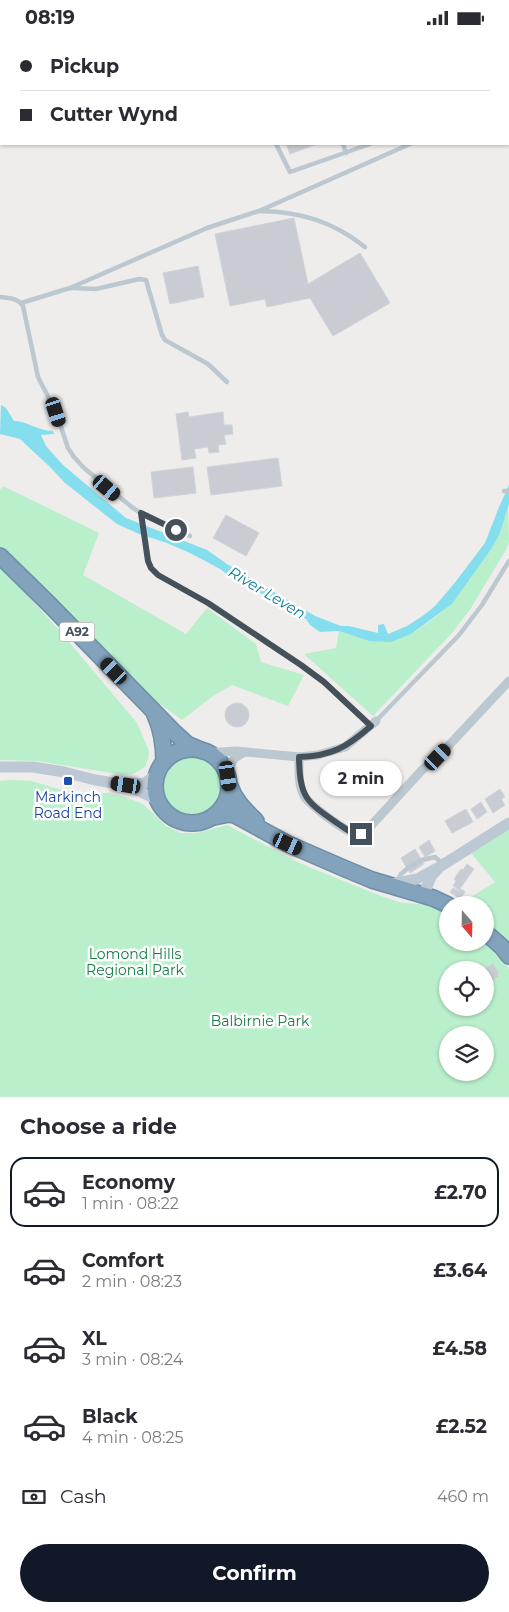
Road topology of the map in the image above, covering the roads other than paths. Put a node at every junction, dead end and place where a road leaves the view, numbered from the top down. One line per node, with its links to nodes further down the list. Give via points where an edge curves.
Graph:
1 (276, 145): 5 (lane, via 290,172)
2 (343, 145): 5 (lane)
3 (367, 145): 5 (lane)
4 (408, 145): 6 (lane)
5 (346, 153)
6 (258, 211): 7 (lane, via 311,217 341,230); 8 (lane, via 207,228)
7 (365, 247)
8 (70, 288): 10 (lane); 11 (lane, via 96,289 146,280 165,340 208,363)
9 (0, 297): 10 (lane)
10 (21, 303): 12 (lane, via 38,377 56,412 68,448 84,468)
11 (227, 382)
12 (142, 516): 13 (lane); 18 (lane, via 151,568 158,575 208,603 301,665)
13 (190, 536)
14 (0, 557): 17 (highway, A92)
15 (509, 561): 18 (lane, via 459,635)
16 (509, 681): 21 (street, via 361,834 352,833 308,801 301,785)
17 (153, 710): 19 (highway, A92, via 187,744); 23 (highway, A92, via 164,750)
18 (374, 723): 21 (street, via 345,747)
19 (206, 752): 20 (street); 23 (highway, via 182,751 172,755); 24 (highway, A92, via 220,761)
20 (246, 752): 21 (street); 24 (street, via 233,758)
21 (299, 757)
22 (0, 767): 25 (main road, via 33,767)
23 (161, 768): 25 (main road, via 145,783); 26 (highway, A92, via 155,783)
24 (229, 781): 27 (highway, via 225,803); 29 (highway, A92, via 233,795)
25 (126, 785): 26 (main road)
26 (158, 800): 27 (highway, A92, via 163,809 182,822 198,823)
27 (214, 817): 29 (highway, A92, via 235,815)
28 (509, 823): 30 (main road)
29 (269, 833): 31 (highway, A92, via 372,880)
30 (442, 865): 31 (main road, via 417,879); 32 (main road, via 432,875)
31 (390, 884): 32 (highway, A92)
32 (423, 895): 33 (highway, A92)
33 (439, 901)
34 (494, 939): 35 (highway)
35 (509, 957)

